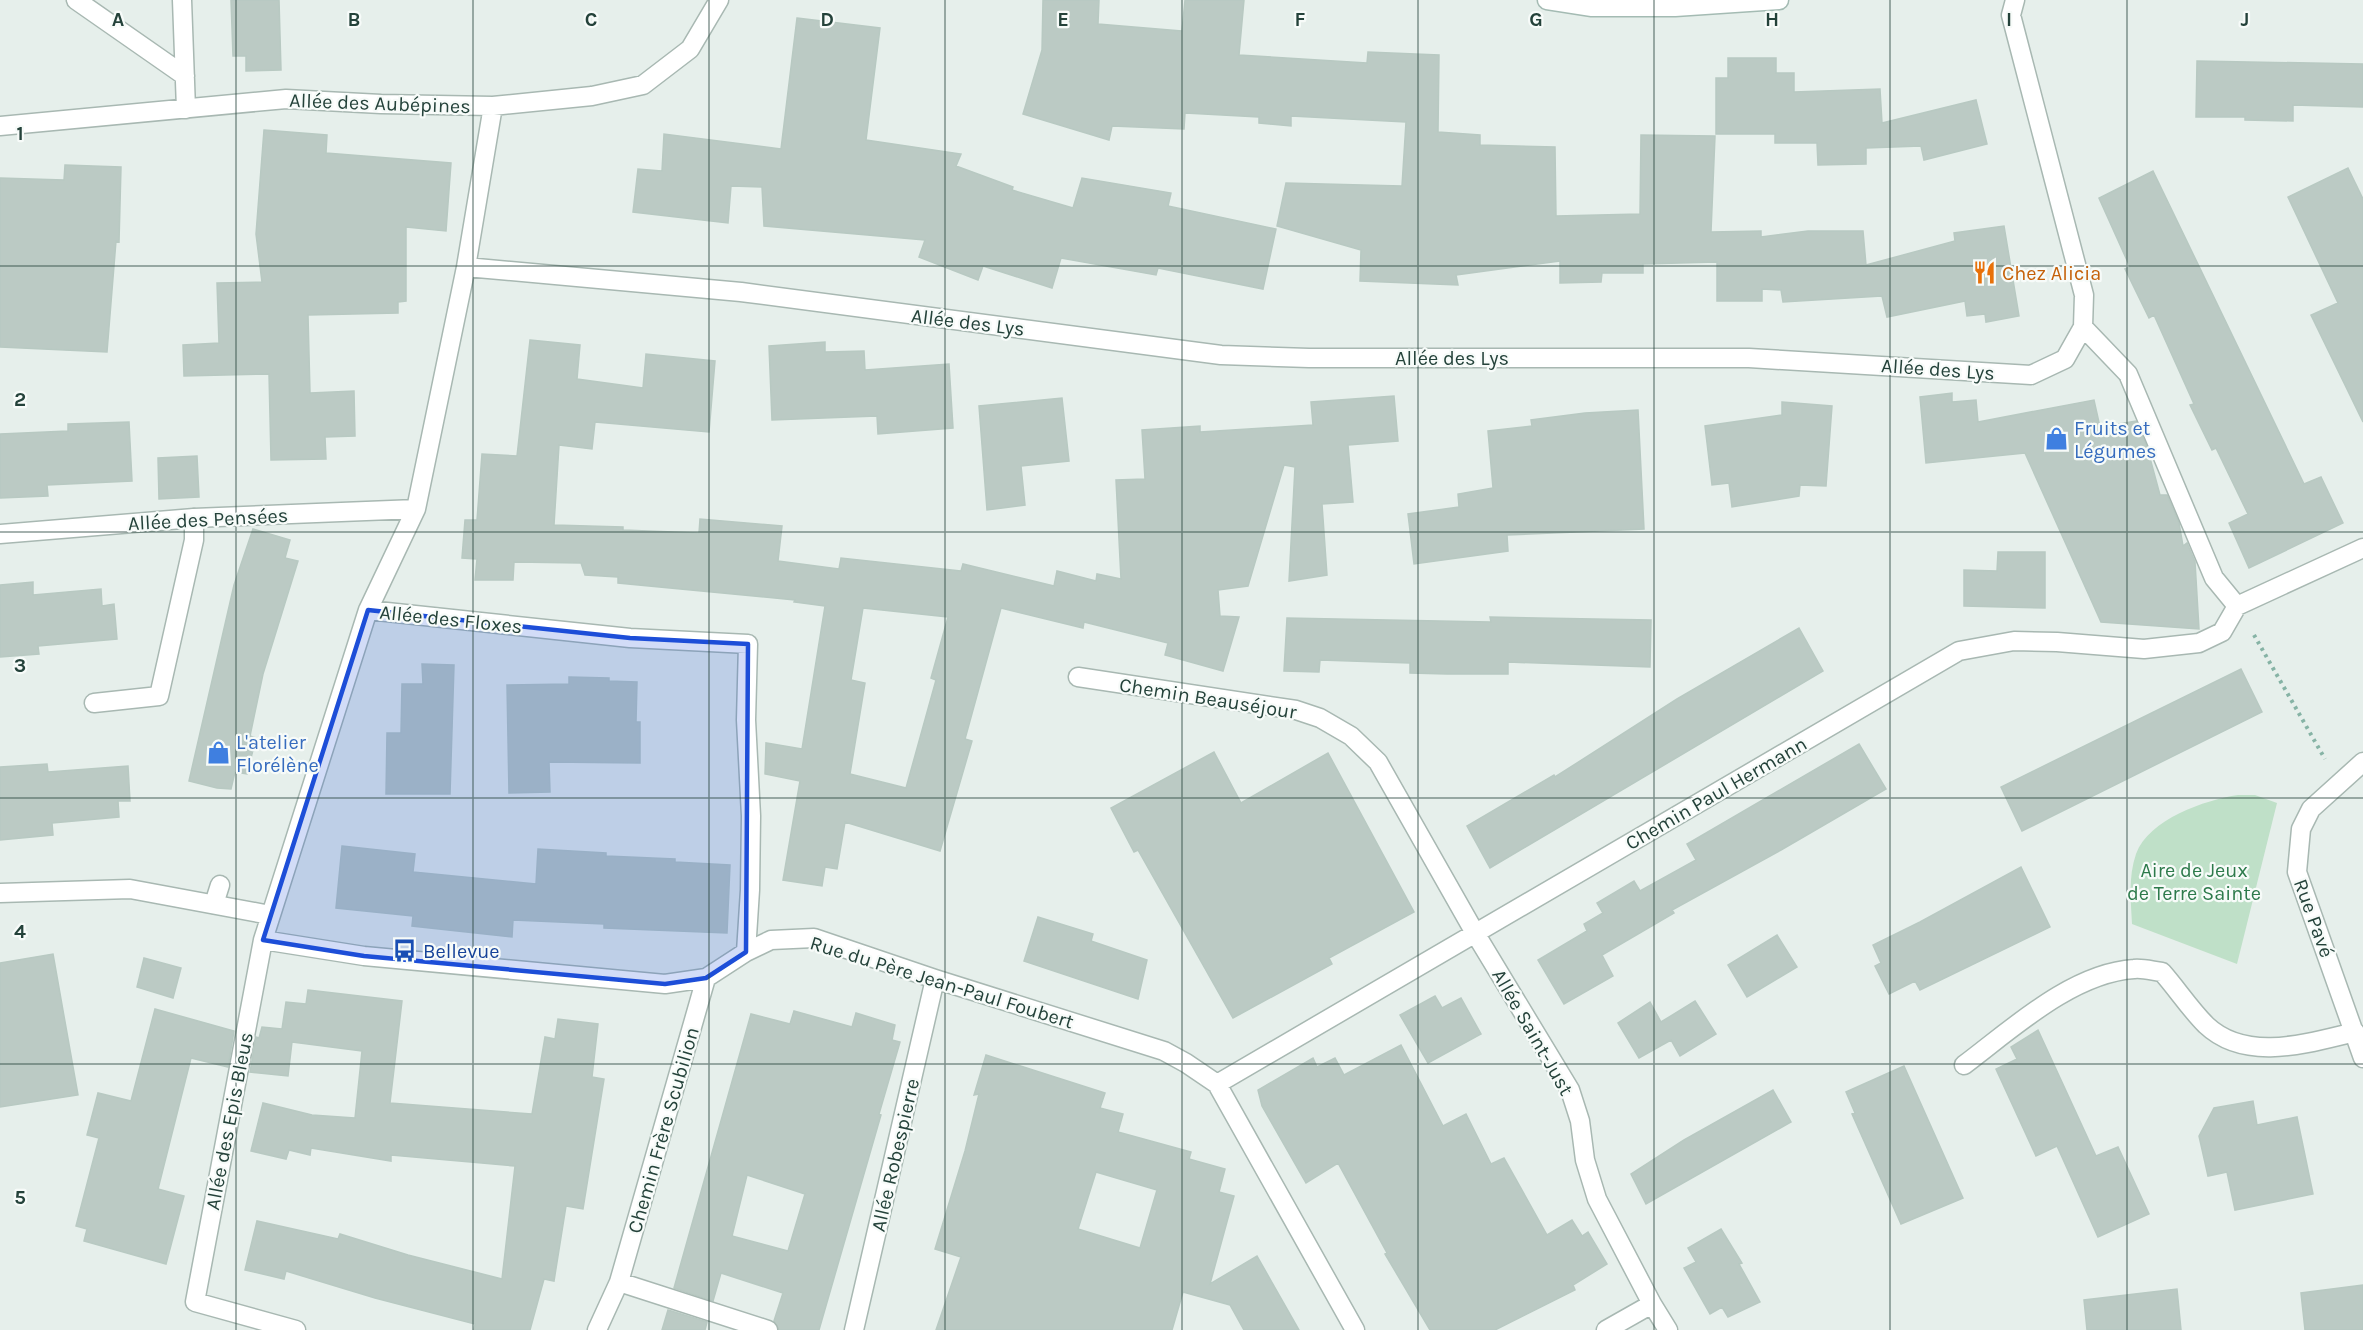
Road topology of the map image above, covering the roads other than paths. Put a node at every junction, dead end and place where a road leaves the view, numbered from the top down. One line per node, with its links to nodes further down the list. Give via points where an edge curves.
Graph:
1 (76, 0): 7 (street)
2 (182, 0): 7 (street)
3 (718, 0): 8 (street, Allée des Aubépines, via 690,49 643,85 592,96)
4 (1547, 0): 5 (street, via 1592,7 1675,7)
5 (1779, 0)
6 (2015, 0): 12 (street, via 2011,15 2084,295)
7 (185, 76): 9 (street)
8 (493, 106): 9 (street, Allée des Aubépines, via 286,99); 11 (street, Allée des Floxes)
9 (186, 109): 10 (street, Allée des Aubépines)
10 (0, 126)
11 (466, 267): 12 (street, Allée des Lys, via 741,292 1221,355 1749,358 2031,375 2065,359); 13 (street, Allée des Floxes)
12 (2084, 327): 17 (street, via 2128,374 2214,578)
13 (416, 509): 14 (street, Allée des Pensées); 18 (street, Allée des Floxes)
14 (194, 518): 15 (street, Allée des Pensées); 20 (street, via 194,540 159,696)
15 (0, 534)
16 (2363, 548): 17 (street)
17 (2237, 606): 26 (street, Chemin Paul Hermann, via 2222,632 2199,643 2144,649 2014,641 1959,651)
18 (368, 610): 25 (street); 28 (street, Allée des Floxes, via 630,638 748,644 750,827)
19 (1077, 677): 26 (street, Chemin Beauséjour, via 1296,710 1320,718 1351,736 1378,762)
20 (94, 703)
21 (2363, 762): 31 (street, Rue Pavé, via 2312,809 2301,830 2297,872)
22 (220, 885): 24 (street)
23 (0, 893): 24 (street, via 130,889)
24 (214, 904): 25 (street)
25 (270, 915): 27 (street)
26 (1475, 933): 34 (street, Chemin Paul Hermann); 36 (street, Allée Saint-Just, via 1570,1090 1597,1199)
27 (263, 940): 29 (street, Rue du Père Jean-Paul Foubert, via 364,956 665,984); 37 (street, Allée des Epis Bleus, via 195,1302)
28 (746, 952): 29 (street, Rue du Père Jean-Paul Foubert); 30 (street, Rue du Père Jean-Paul Foubert, via 771,940 814,938)
29 (706, 978): 35 (street, Chemin Frère Scubilion)
30 (935, 979): 34 (street, Rue du Père Jean-Paul Foubert, via 1164,1051); 40 (street, Allée Robespierre)
31 (2355, 1032): 32 (street, Rue Pavé); 33 (street, via 2270,1048 2236,1044 2207,1026 2162,972 2135,969 2101,976 2071,990)
32 (2363, 1058)
33 (1964, 1065)
34 (1217, 1084): 41 (street, Rue du Père Jean-Paul Foubert)
35 (619, 1282): 38 (street, Chemin Frère Scubilion); 39 (street)
36 (1652, 1304): 42 (street); 43 (street, Allée Saint-Just)
37 (296, 1330)
38 (597, 1330)
39 (768, 1330)
40 (854, 1330)
41 (1355, 1330)
42 (1606, 1330)
43 (1668, 1330)

